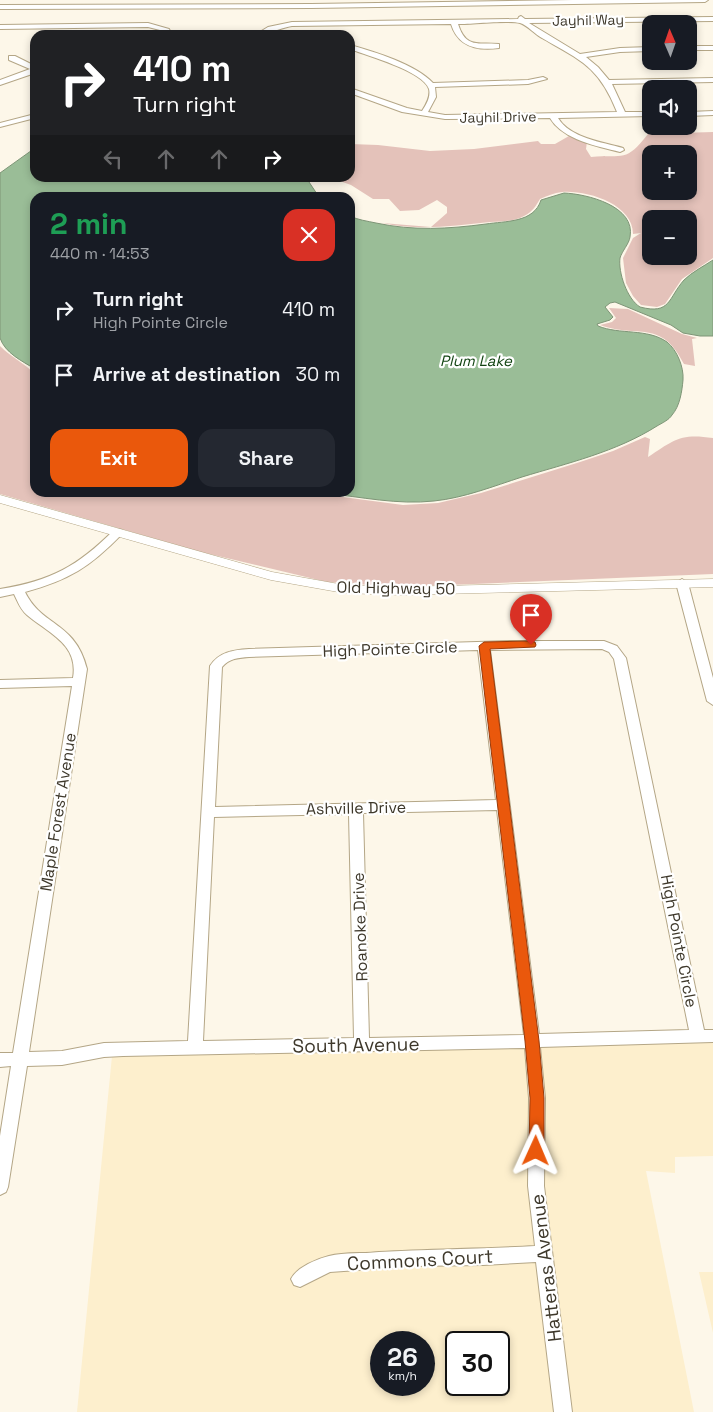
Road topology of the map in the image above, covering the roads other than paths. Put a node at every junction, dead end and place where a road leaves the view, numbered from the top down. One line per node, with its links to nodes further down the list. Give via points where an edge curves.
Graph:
1 (705, 0): 2 (street)
2 (517, 1): 3 (street); 5 (street)
3 (0, 7)
4 (713, 19): 5 (street, Jayhil Way)
5 (522, 21): 6 (street); 17 (street)
6 (454, 22): 7 (street); 12 (street, via 461,40 477,46)
7 (336, 24): 10 (street, via 282,25); 11 (street)
8 (0, 27): 9 (street, via 148,25)
9 (167, 30)
10 (264, 30)
11 (337, 30)
12 (496, 46)
13 (698, 48): 14 (street)
14 (713, 48)
15 (355, 49): 25 (street, via 407,68)
16 (642, 49): 17 (street)
17 (580, 56): 23 (street)
18 (12, 58): 19 (street)
19 (30, 67)
20 (30, 72): 24 (street)
21 (543, 79): 25 (street)
22 (713, 80): 23 (street)
23 (608, 82): 31 (street)
24 (0, 83)
25 (430, 85): 28 (street, via 432,98)
26 (355, 92): 28 (street, Jayhil Drive)
27 (713, 113): 30 (street)
28 (424, 114): 32 (street, Jayhil Drive)
29 (642, 114): 31 (street, Jayhil Drive)
30 (697, 114)
31 (622, 115): 32 (street, Jayhil Drive)
32 (554, 116): 35 (street, via 558,126 566,131)
33 (30, 117): 34 (street)
34 (0, 125)
35 (620, 150)
36 (0, 500): 37 (main road, Old Highway 50)
37 (118, 532): 38 (main road, Old Highway 50, via 271,576 344,589 401,591); 40 (street, via 81,565 53,579)
38 (682, 583): 39 (main road, Old Highway 50); 45 (street)
39 (713, 583)
40 (18, 590): 41 (street); 43 (street, Maple Forest Avenue, via 26,607 58,629 73,646 81,669)
41 (0, 593)
42 (484, 646): 46 (street, Hatteras Avenue); 48 (street, High Pointe Circle, via 249,653 222,658 216,666); 49 (street, High Pointe Circle, via 604,644 620,658)
43 (79, 682): 44 (street); 53 (street, Maple Forest Avenue)
44 (0, 684)
45 (713, 701)
46 (504, 805): 47 (street, Ashville Drive); 50 (street, Hatteras Avenue)
47 (356, 808): 48 (street, Ashville Drive); 51 (street, Roanoke Drive)
48 (208, 812): 52 (street, High Pointe Circle)
49 (706, 1036): 50 (street, South Avenue)
50 (532, 1041): 51 (street, South Avenue); 56 (street, Hatteras Avenue, via 537,1098 536,1186)
51 (362, 1045): 52 (street, South Avenue)
52 (195, 1048): 53 (street, South Avenue, via 104,1050 62,1058)
53 (19, 1059): 54 (street, South Avenue); 55 (street, Maple Forest Avenue)
54 (0, 1060)
55 (0, 1187)
56 (544, 1253): 57 (street, Commons Court, via 329,1264); 58 (street, Hatteras Avenue)
57 (300, 1279)
58 (563, 1412)

